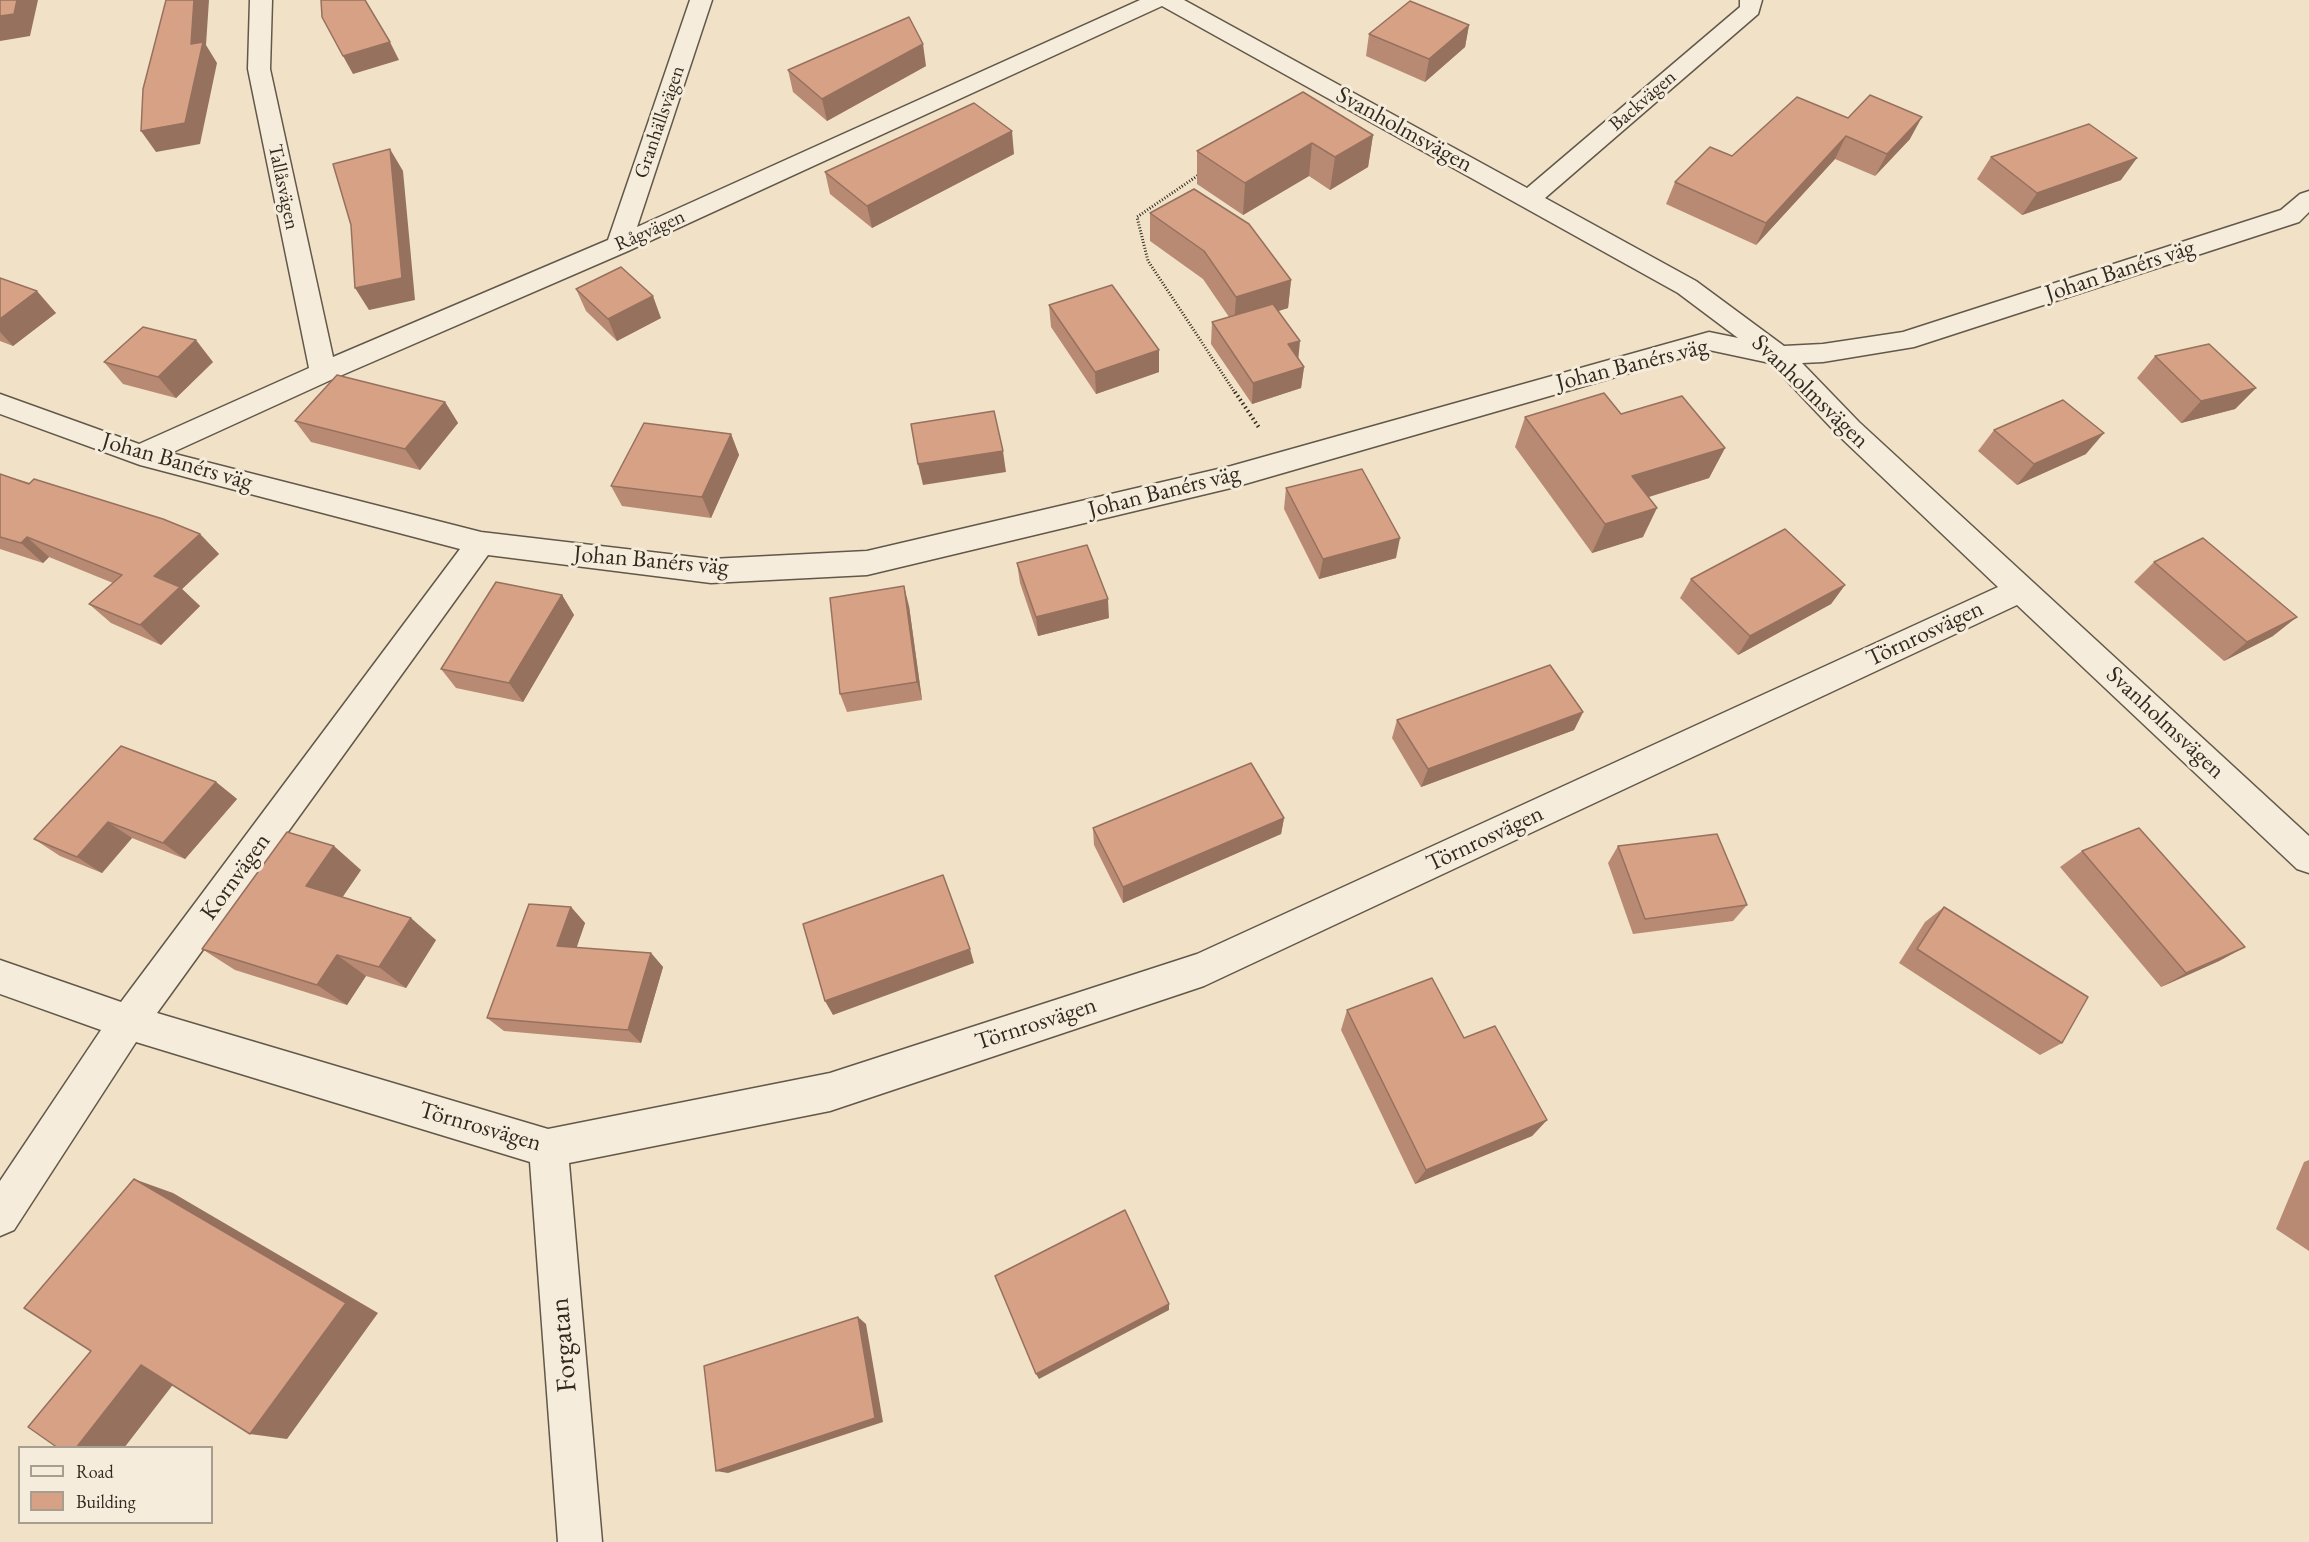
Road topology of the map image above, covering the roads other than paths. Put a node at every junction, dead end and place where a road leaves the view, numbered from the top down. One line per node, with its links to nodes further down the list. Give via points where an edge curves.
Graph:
1 (261, 0): 10 (street, Tallåsvägen, via 259,69)
2 (701, 0): 8 (street, Granhällsvägen)
3 (1157, 0): 8 (street, Rågvägen)
4 (1168, 0): 6 (street, Svanholmsvägen)
5 (1751, 0): 6 (street, Backvägen, via 1750,9)
6 (1529, 199): 9 (street, Svanholmsvägen, via 1687,287)
7 (2309, 199): 9 (street, Johan Banérs väg, via 2290,216 1905,341)
8 (619, 245): 10 (street, Rågvägen)
9 (1779, 355): 13 (street, Johan Banérs väg, via 1709,340 1231,477 867,562 711,571); 14 (street, Svanholmsvägen, via 1849,429)
10 (323, 372): 12 (street, Rågvägen)
11 (0, 404): 12 (street, Johan Banérs väg)
12 (140, 455): 13 (street, Johan Banérs väg)
13 (481, 543): 17 (street, Kornvägen)
14 (2022, 589): 15 (street, Svanholmsvägen); 18 (street, Törnrosvägen, via 1204,969 830,1092)
15 (2309, 858)
16 (0, 977): 17 (street, Törnrosvägen)
17 (128, 1022): 18 (street, Törnrosvägen); 19 (street, Kornvägen)
18 (548, 1148): 20 (street, Forgatan)
19 (0, 1216)
20 (580, 1542)

